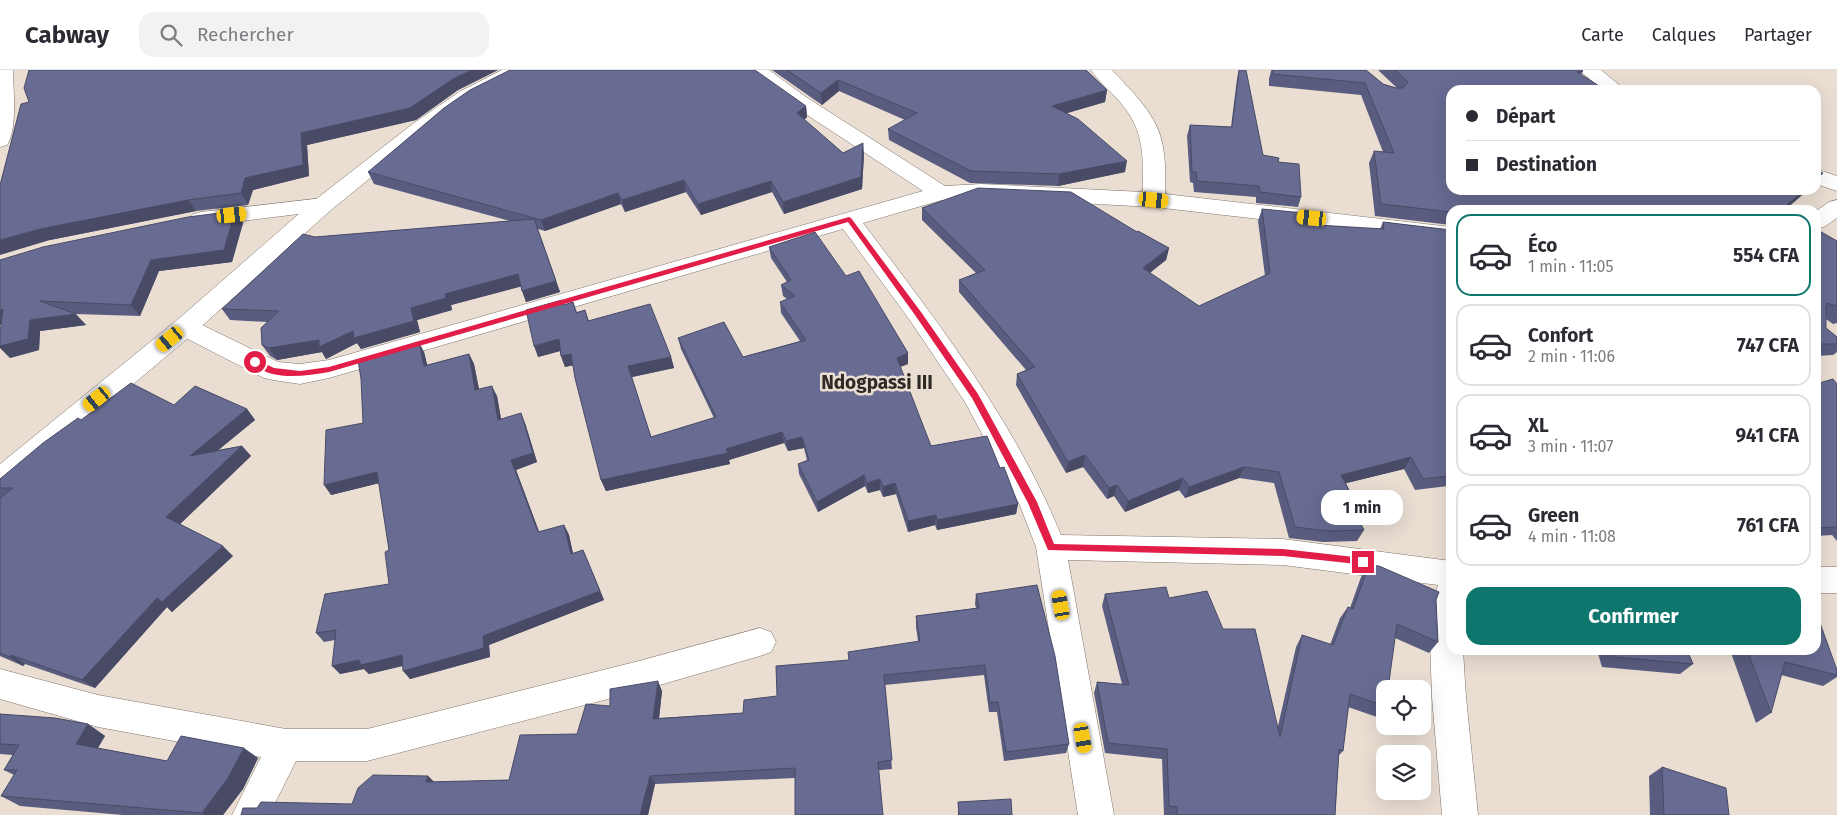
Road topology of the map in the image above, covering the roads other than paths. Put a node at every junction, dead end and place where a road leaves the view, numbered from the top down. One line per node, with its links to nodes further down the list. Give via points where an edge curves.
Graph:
1 (3, 70): 7 (street)
2 (517, 70): 13 (street, via 466,96 428,122)
3 (756, 70): 11 (street)
4 (1101, 70): 12 (street, via 1137,109 1147,125 1153,142)
5 (1589, 70): 6 (street)
6 (1608, 85)
7 (2, 111): 8 (street)
8 (0, 141)
9 (1821, 178): 10 (street)
10 (1837, 184)
11 (941, 193): 12 (street, via 981,191); 16 (street)
12 (1154, 200): 18 (street)
13 (324, 205): 17 (street); 19 (street)
14 (1837, 207): 15 (street)
15 (1821, 218)
16 (849, 220): 19 (street, via 329,369 300,374 273,371); 21 (street, via 975,396 1032,502)
17 (177, 224)
18 (1446, 233)
19 (184, 327): 20 (street)
20 (0, 480)
21 (1051, 548): 22 (street, via 1283,552); 32 (street)
22 (1446, 573)
23 (1821, 580): 24 (street)
24 (1837, 580)
25 (1446, 608): 26 (street)
26 (1446, 636)
27 (760, 642): 30 (street, via 367,745)
28 (1447, 655): 33 (street)
29 (0, 684): 30 (street, via 98,711)
30 (286, 745): 31 (street)
31 (250, 815)
32 (1096, 815)
33 (1460, 815)

